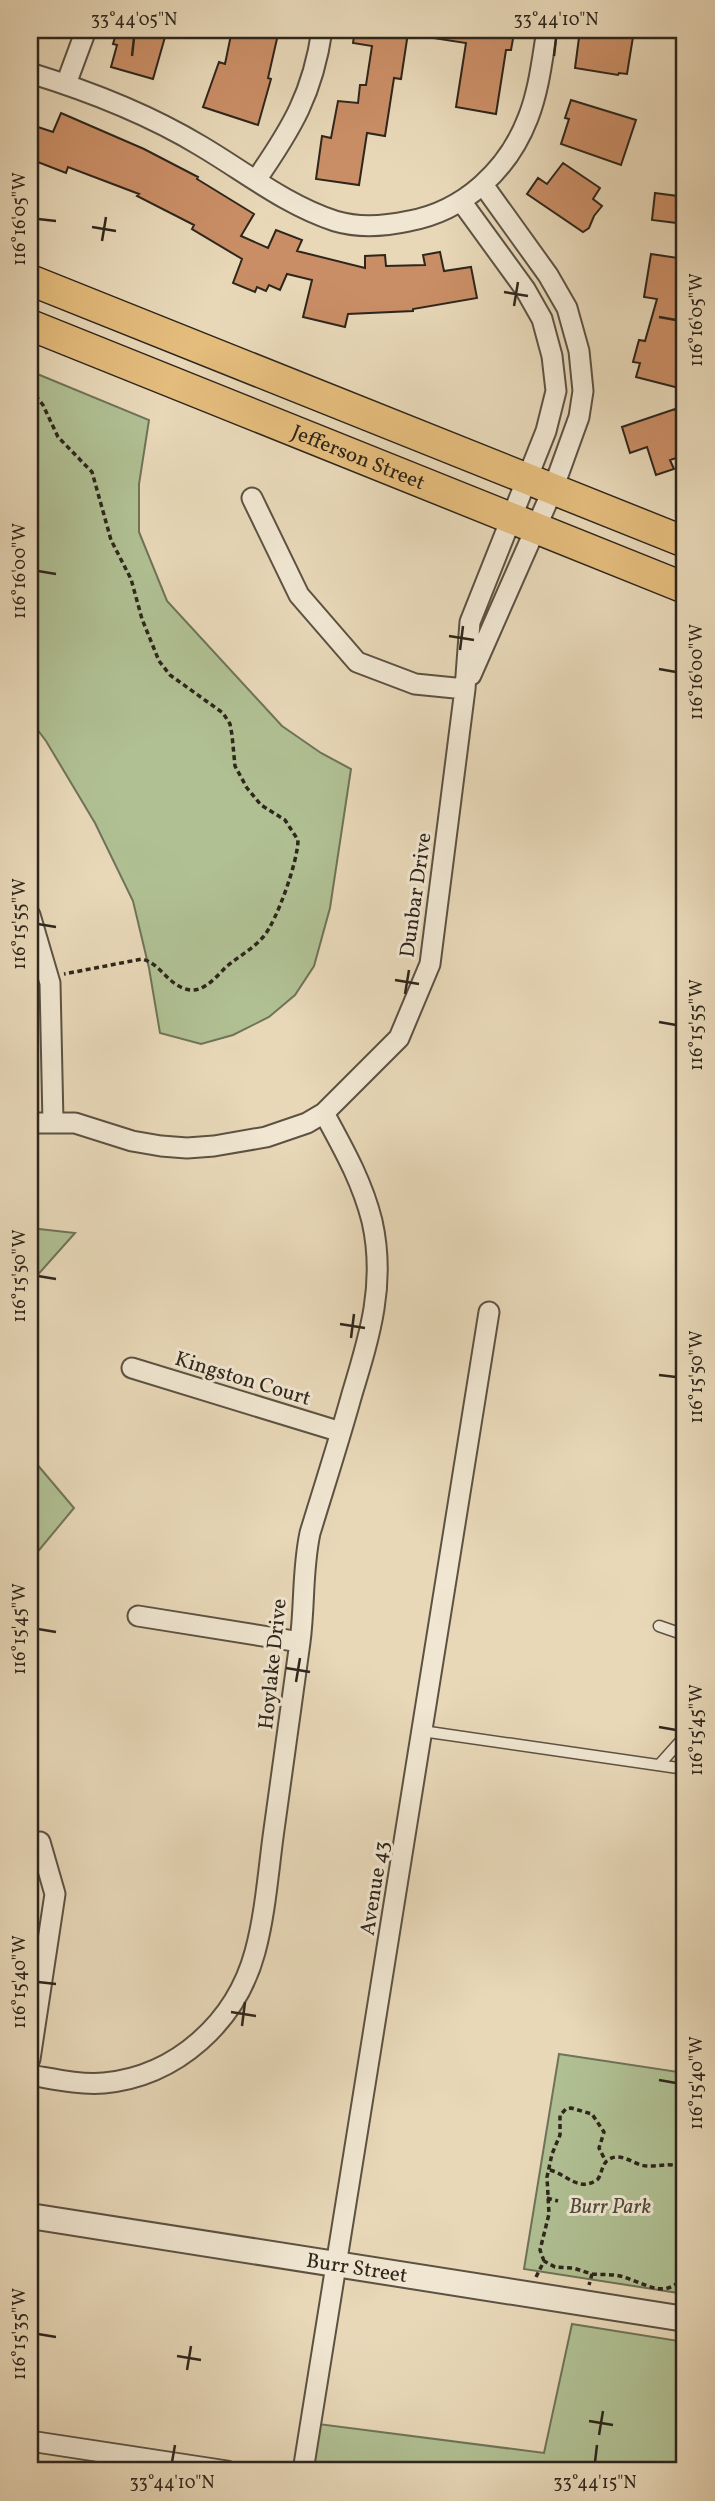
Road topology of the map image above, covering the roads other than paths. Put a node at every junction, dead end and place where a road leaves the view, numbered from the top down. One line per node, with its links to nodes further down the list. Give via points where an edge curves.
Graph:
1 (86, 30): 5 (street)
2 (323, 30): 6 (street, via 314,76 300,110)
3 (547, 30): 7 (street, via 528,119 509,156)
4 (30, 73): 5 (street)
5 (66, 84): 6 (street, via 199,144)
6 (256, 180): 7 (street, via 290,203 338,222 383,226 429,218)
7 (472, 194): 11 (street, via 542,319 552,356 556,391); 11 (street, via 548,275 567,308 579,351 583,391 579,416)
8 (30, 279): 11 (main road, Jefferson Street)
9 (30, 325): 11 (main road, Jefferson Street)
10 (252, 498): 14 (street, via 299,595 357,662 415,684)
11 (532, 503): 12 (main road, Jefferson Street); 13 (main road, Jefferson Street); 14 (street, Dunbar Drive, via 470,622)
12 (685, 542)
13 (685, 588)
14 (465, 689): 16 (street, Dunbar Drive, via 430,964 399,1038)
15 (30, 915): 17 (street, via 48,978)
16 (324, 1113): 17 (street, Dunbar Drive, via 266,1137 187,1148 132,1141); 21 (street, Hoylake Drive, via 353,1164 363,1193 373,1231 378,1282 368,1345)
17 (53, 1122): 18 (street, Dunbar Drive)
18 (30, 1123)
19 (489, 1312): 26 (street, Avenue 43)
20 (132, 1368): 21 (street, Kingston Court)
21 (341, 1432): 25 (street, Hoylake Drive, via 310,1533)
22 (138, 1616): 25 (street)
23 (659, 1626): 24 (lane)
24 (685, 1635)
25 (300, 1642): 32 (street, Hoylake Drive, via 260,1926 235,1999 219,2023 182,2056 134,2077 103,2083)
26 (422, 1731): 28 (lane); 34 (street, Avenue 43)
27 (685, 1736): 28 (lane)
28 (659, 1765): 29 (lane)
29 (685, 1769)
30 (40, 1842): 31 (street, via 55,1894)
31 (30, 2059)
32 (30, 2076)
33 (30, 2216): 34 (street, Burr Street)
34 (337, 2263): 35 (street, Burr Street); 38 (street, Avenue 43)
35 (685, 2319)
36 (30, 2441): 37 (street)
37 (227, 2471)
38 (303, 2471)

